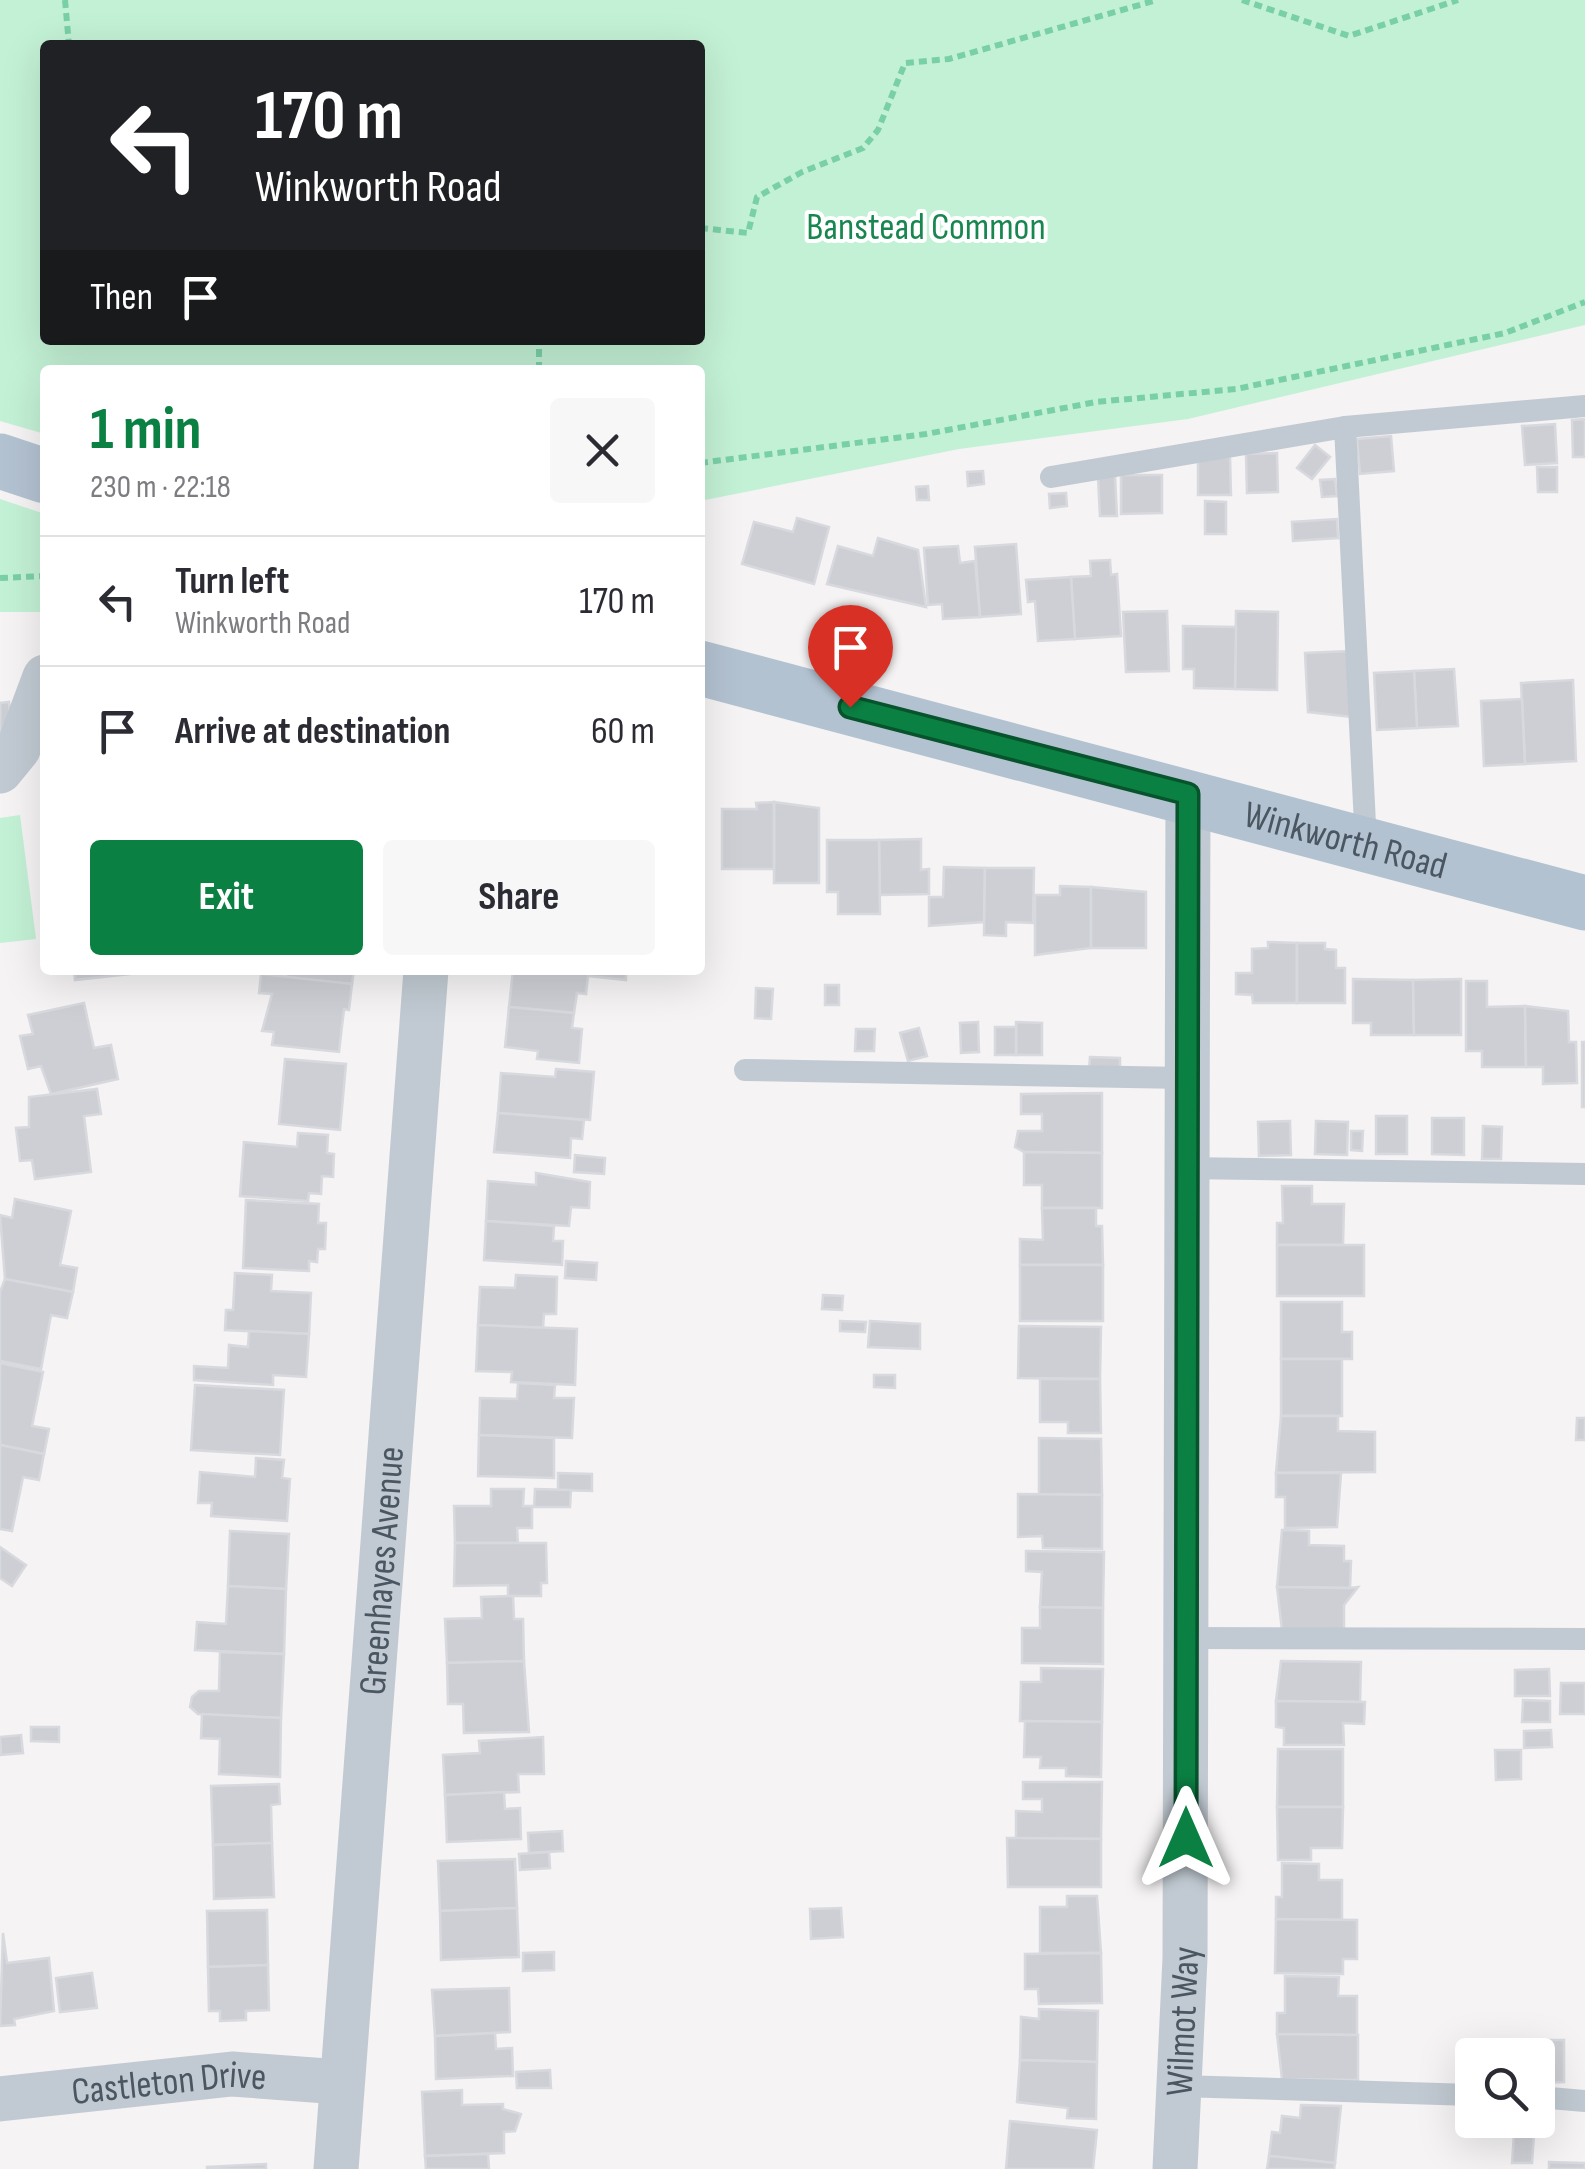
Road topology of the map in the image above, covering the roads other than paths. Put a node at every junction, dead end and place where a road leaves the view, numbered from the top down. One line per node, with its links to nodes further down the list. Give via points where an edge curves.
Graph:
1 (1585, 406): 2 (lane)
2 (1344, 427): 5 (lane); 10 (lane)
3 (0, 462): 4 (main road)
4 (40, 474)
5 (1051, 477)
6 (705, 669): 9 (main road, Winkworth Road)
7 (40, 691): 8 (street, via 18,750)
8 (0, 771)
9 (1188, 794): 10 (main road, Winkworth Road); 14 (street, Wilmot Way)
10 (1366, 844): 11 (main road, Winkworth Road)
11 (1585, 903)
12 (426, 975): 19 (street, Greenhayes Avenue)
13 (745, 1070): 14 (lane)
14 (1184, 1078): 15 (street, Wilmot Way)
15 (1184, 1168): 16 (lane); 17 (street, Wilmot Way)
16 (1585, 1174)
17 (1187, 1638): 18 (lane); 20 (street, Wilmot Way)
18 (1585, 1640)
19 (340, 2082): 23 (street, Castleton Drive, via 232,2074); 25 (street, Greenhayes Avenue)
20 (1179, 2086): 21 (lane); 26 (street, Wilmot Way)
21 (1455, 2094)
22 (1555, 2098): 24 (lane)
23 (0, 2099)
24 (1585, 2101)
25 (336, 2169)
26 (1175, 2169)

